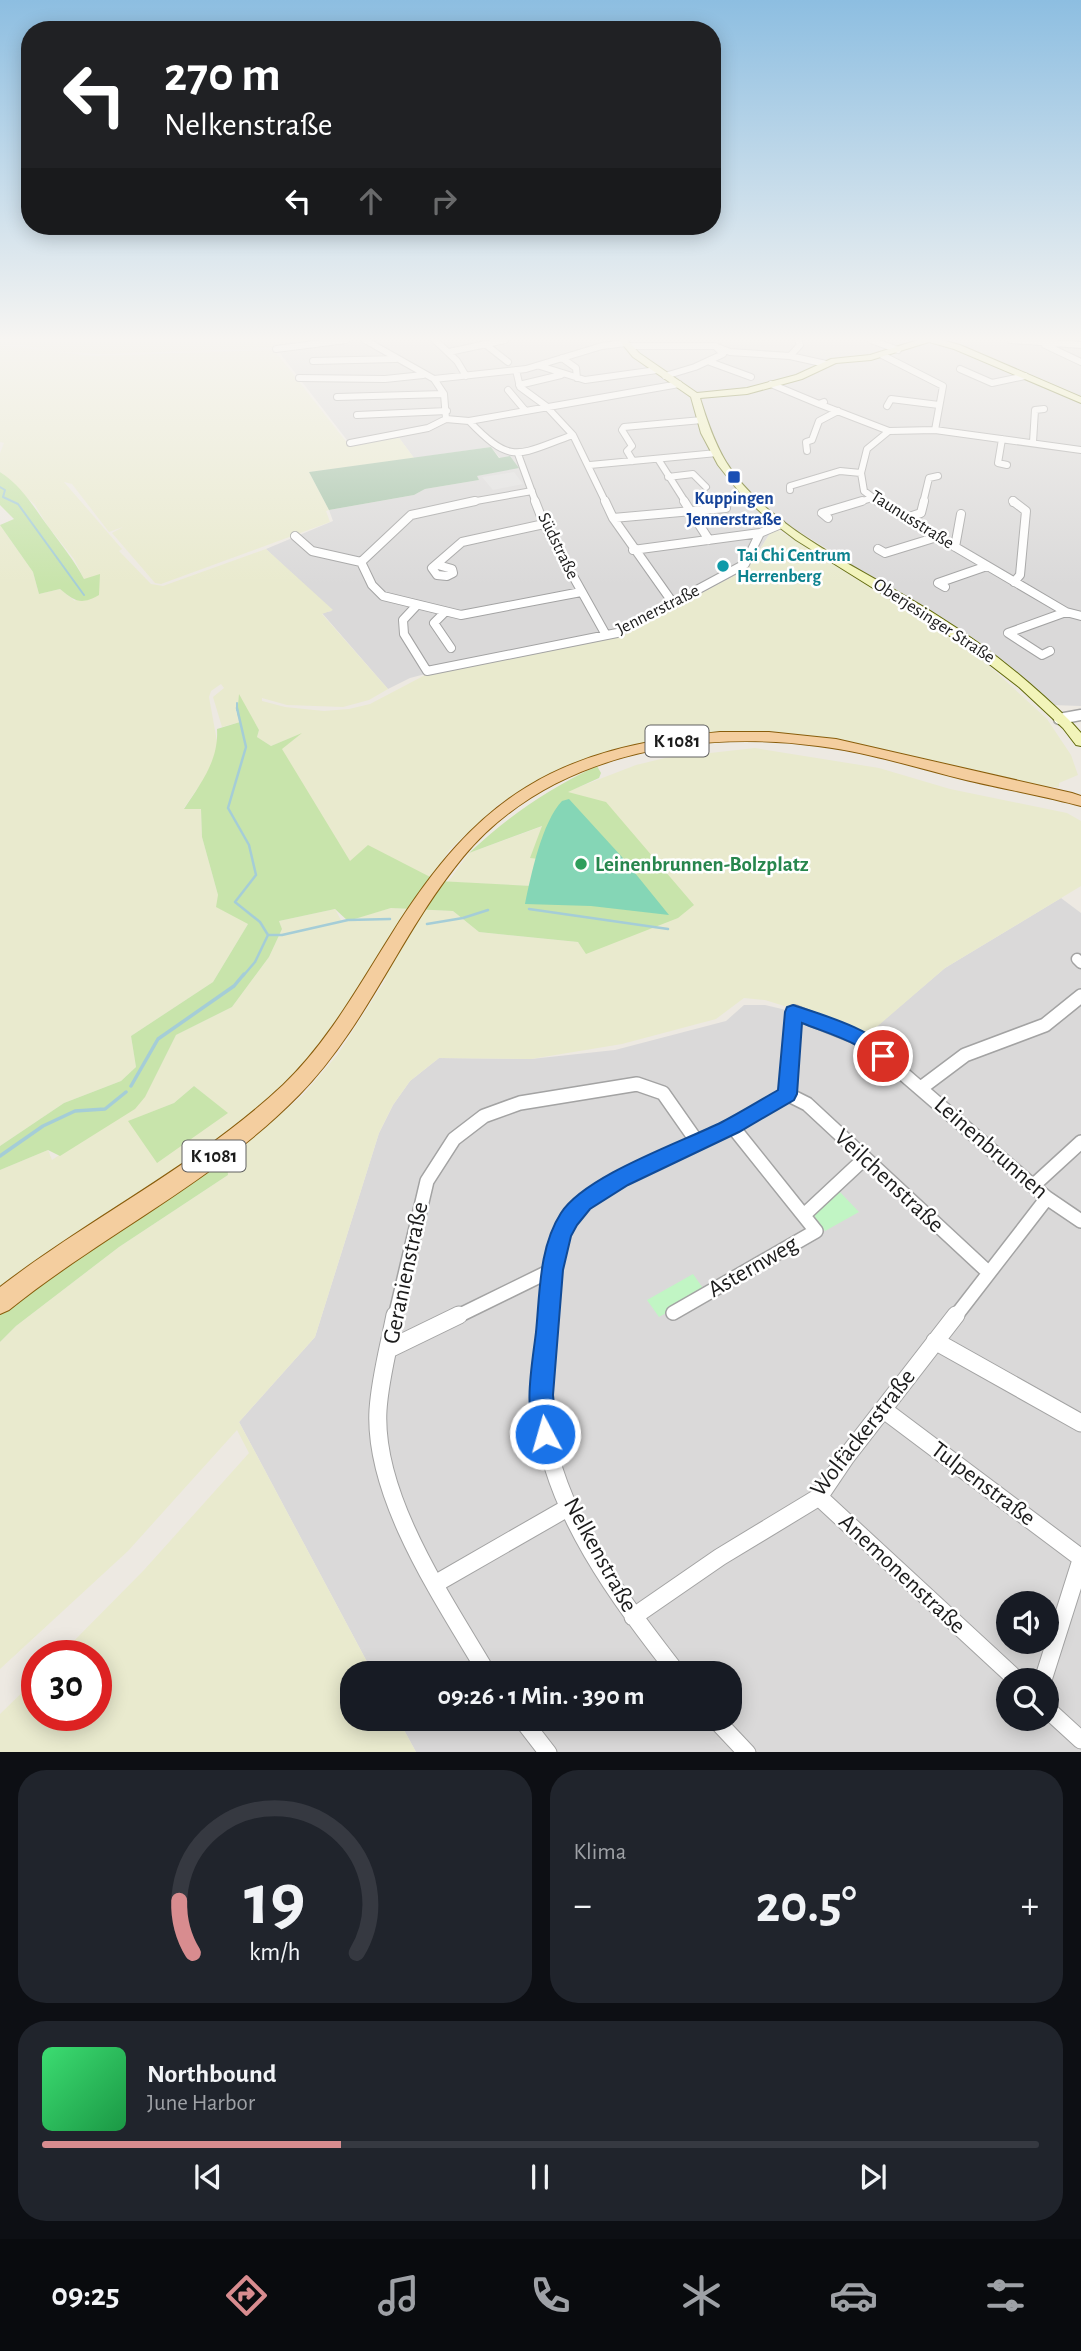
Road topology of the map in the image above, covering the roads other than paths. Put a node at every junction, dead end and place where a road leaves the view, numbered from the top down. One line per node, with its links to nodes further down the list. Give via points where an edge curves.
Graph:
1 (437, 422): 15 (street, via 428,428)
2 (470, 422): 19 (street, via 499,448)
3 (561, 422): 12 (street)
4 (682, 422): 21 (street, via 624,427)
5 (703, 422): 18 (main road, Oberjesinger Straße)
6 (818, 422): 17 (street, via 812,440 806,442)
7 (865, 422): 11 (street)
8 (936, 422): 10 (street)
9 (1034, 422): 14 (street)
10 (935, 430): 11 (street); 13 (street)
11 (889, 431): 24 (street, Taunusstraße, via 867,449)
12 (573, 435): 19 (street); 23 (street)
13 (1002, 439): 14 (street); 22 (street, via 998,463)
14 (1033, 442): 16 (street)
15 (351, 443)
16 (1081, 450)
17 (807, 451)
18 (717, 453): 20 (street); 39 (main road, Oberjesinger Straße, via 743,493)
19 (518, 454): 29 (street, Südstraße)
20 (658, 459): 21 (street); 26 (street)
21 (633, 461): 23 (street)
22 (1007, 465)
23 (590, 466): 35 (street)
24 (861, 473): 28 (street, via 840,471 790,486); 30 (street, Taunusstraße, via 864,491)
25 (938, 476): 37 (street, via 929,478 921,513)
26 (668, 477): 27 (street, via 693,474); 33 (street)
27 (706, 487)
28 (790, 490)
29 (532, 491): 38 (street, Südstraße); 47 (street, via 411,515)
30 (872, 498): 36 (street, via 822,513); 37 (street, Taunusstraße)
31 (1013, 500): 50 (street, via 1026,511 1020,575)
32 (726, 508): 33 (street)
33 (689, 511): 35 (street); 43 (street)
34 (961, 513): 44 (street)
35 (613, 518): 46 (street)
36 (828, 518)
37 (906, 518): 42 (street, Taunusstraße)
38 (544, 524): 48 (street, via 462,542); 52 (street, Südstraße)
39 (781, 524): 40 (street); 62 (main road, Oberjesinger Straße, via 972,644 1017,678)
40 (760, 533): 43 (street); 53 (street, Jennerstraße, via 744,564)
41 (295, 536): 47 (street, via 312,551)
42 (937, 537): 44 (street, Taunusstraße); 45 (street, via 886,553)
43 (709, 540): 46 (street)
44 (955, 547): 49 (street, Taunusstraße)
45 (878, 548)
46 (633, 551): 53 (street)
47 (361, 562): 54 (street, via 378,592)
48 (438, 565)
49 (987, 566): 50 (street, Taunusstraße); 51 (street, via 938,583)
50 (1014, 582): 56 (street, Taunusstraße)
51 (945, 587)
52 (581, 592): 55 (street, via 482,613); 58 (street, Südstraße)
53 (673, 603): 58 (street, Jennerstraße)
54 (417, 606): 55 (street); 58 (street, Jennerstraße, via 403,620 404,634 427,671)
55 (445, 612): 59 (street, via 434,623)
56 (1066, 612): 57 (street, Taunusstraße); 60 (street, via 1008,633 1042,654)
57 (1081, 615)
58 (606, 635)
59 (451, 648)
60 (1050, 651)
61 (1081, 715): 62 (street)
62 (1061, 721): 63 (main road); 64 (main road)
63 (1081, 742)
64 (1081, 755)
65 (1081, 793): 79 (main road, K 1081, via 1019,786 803,739 713,737 637,748 558,776 499,812 455,857 329,1048 266,1114 204,1163 75,1245)
66 (1081, 996): 67 (street, via 1045,1025 965,1055)
67 (922, 1088): 68 (street, Leinenbrunnen, via 864,1040 793,1012); 73 (street, Leinenbrunnen)
68 (787, 1094): 69 (street, Nelkenstraße); 72 (street, Veilchenstraße, via 807,1104)
69 (732, 1126): 71 (street, Nelkenstraße); 75 (street, Asternweg)
70 (1081, 1142): 73 (street)
71 (698, 1143): 77 (street, Nelkenstraße, via 621,1179 583,1203 561,1235); 82 (street, Geranienstraße, via 663,1093 638,1084 520,1102 469,1125 454,1139 427,1181)
72 (864, 1159): 75 (street, Asternweg); 78 (street, Veilchenstraße)
73 (1034, 1185): 74 (street, Leinenbrunnen)
74 (1046, 1198): 76 (street, Leinenbrunnen); 78 (street, Wolfäckerstraße)
75 (804, 1215): 80 (street, Asternweg, via 816,1231)
76 (1081, 1221)
77 (552, 1270): 82 (street); 86 (street, Nelkenstraße, via 541,1395 545,1434)
78 (988, 1272): 81 (street, Wolfäckerstraße)
79 (0, 1301)
80 (673, 1313)
81 (935, 1341): 83 (street, Wolfäckerstraße); 84 (street)
82 (390, 1349): 88 (street, Geranienstraße, via 378,1410 381,1456 395,1503)
83 (884, 1410): 85 (street, Wolfäckerstraße); 87 (street, Tulpenstraße)
84 (1081, 1423)
85 (819, 1497): 89 (street, Wolfäckerstraße); 92 (street, Anemonenstraße)
86 (569, 1507): 88 (street); 89 (street, Nelkenstraße)
87 (1081, 1559): 93 (street)
88 (435, 1584): 90 (street, Geranienstraße)
89 (633, 1616): 91 (street, Nelkenstraße)
90 (480, 1661)
91 (668, 1661)
92 (1004, 1668)
93 (1048, 1668)
94 (1059, 1720): 97 (street)
95 (531, 1731): 98 (street)
96 (727, 1731): 99 (street)
97 (1081, 1740)
98 (548, 1752)
99 (747, 1752)

